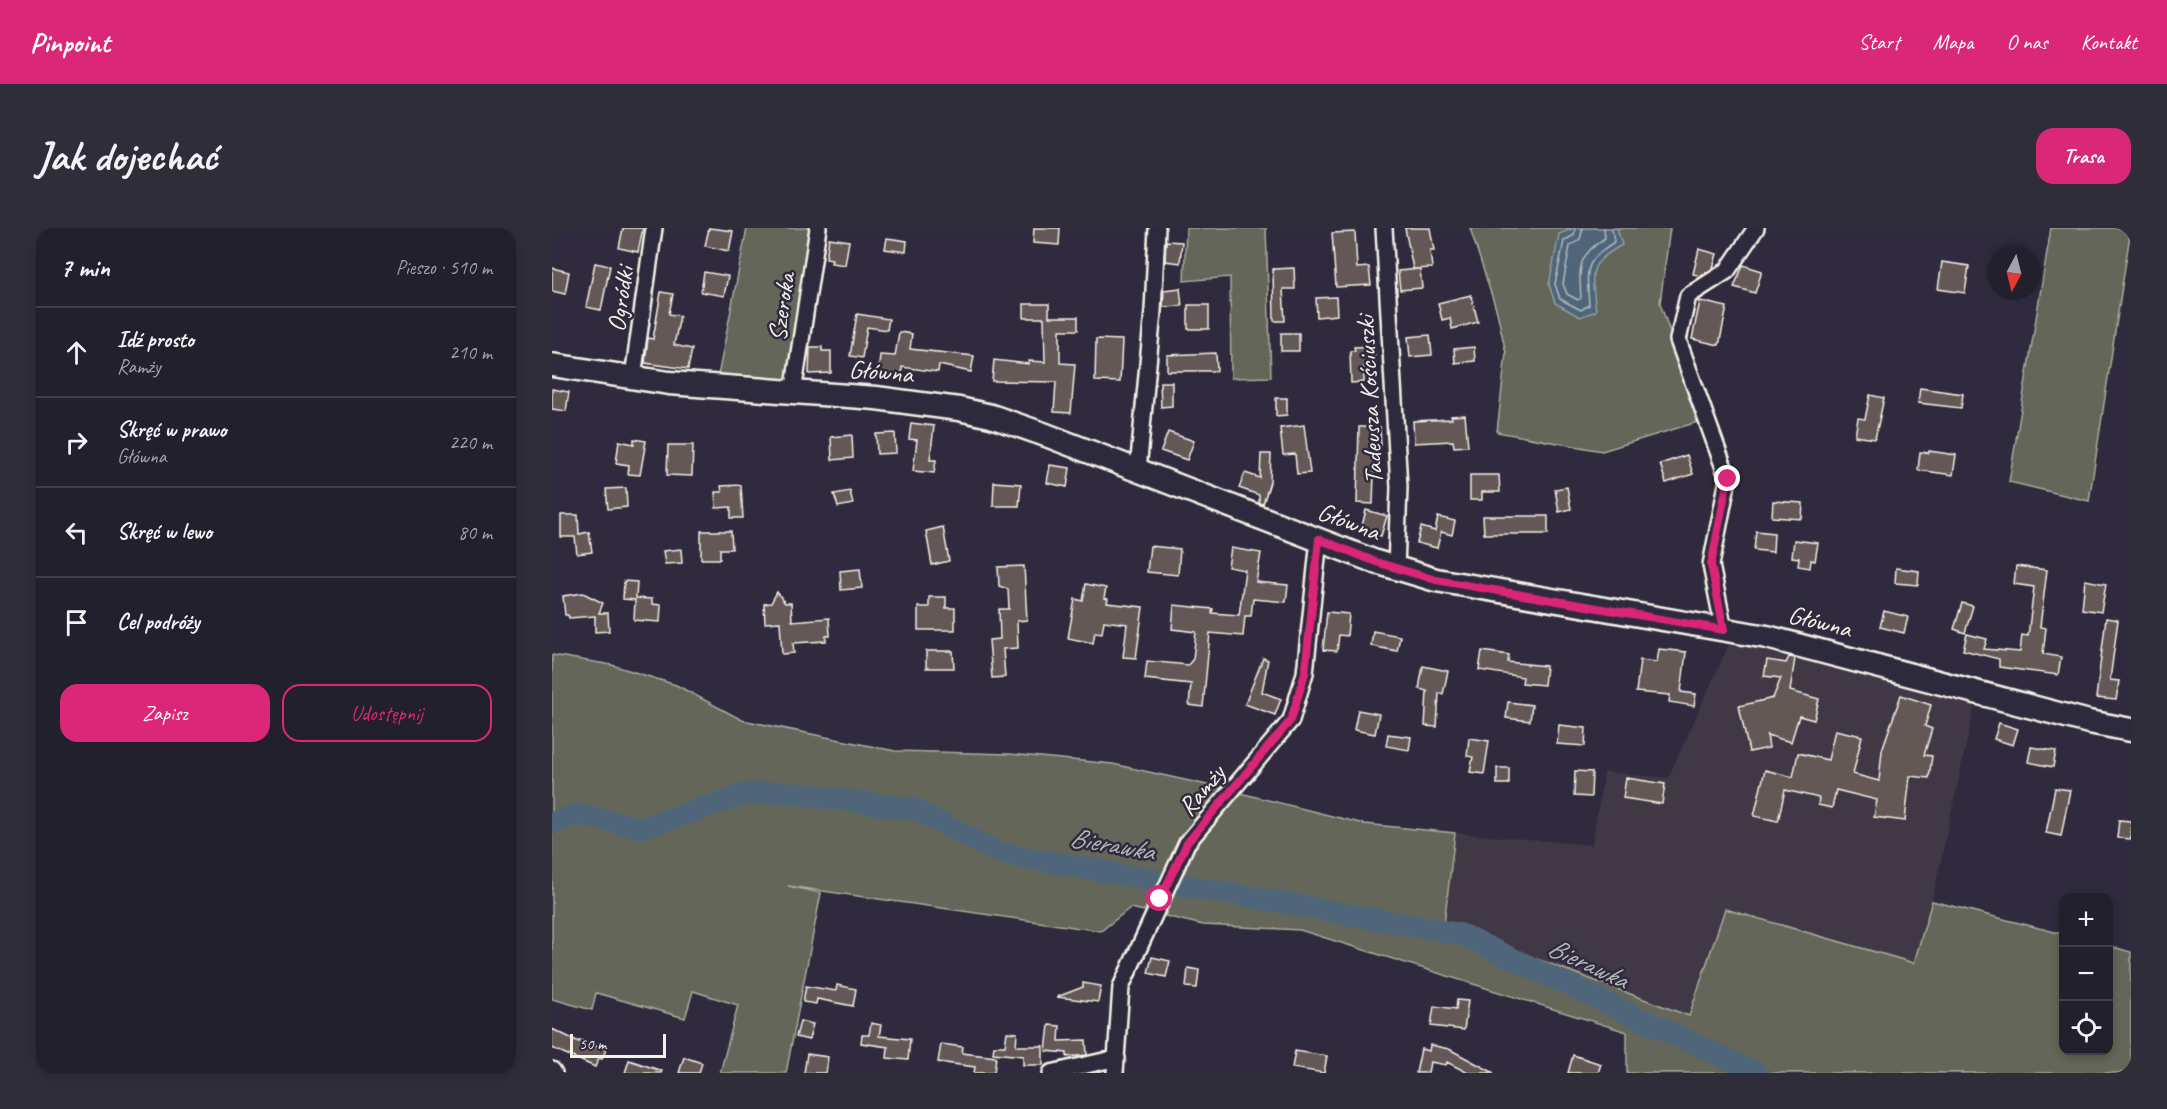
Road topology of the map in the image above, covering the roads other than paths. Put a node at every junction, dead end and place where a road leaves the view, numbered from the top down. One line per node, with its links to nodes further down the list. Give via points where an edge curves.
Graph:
1 (654, 228): 7 (street, Ogródki)
2 (818, 228): 8 (street, Szeroka)
3 (1156, 228): 9 (street, via 1153,311)
4 (1384, 228): 11 (street, Tadeusza Kościuszki, via 1399,487)
5 (1756, 228): 12 (street, via 1727,271 1688,296 1678,340 1728,479 1711,565)
6 (552, 364): 7 (main road, Główna)
7 (633, 377): 8 (main road, Główna)
8 (793, 393): 9 (main road, Główna, via 959,408)
9 (1138, 470): 10 (main road, Główna)
10 (1319, 539): 11 (main road, Główna); 14 (street, Ramży, via 1305,673 1291,720 1187,843 1120,987)
11 (1396, 568): 12 (main road, Główna, via 1483,590)
12 (1724, 630): 13 (main road, Główna, via 1832,653)
13 (2131, 730)
14 (1116, 1065): 15 (street)
15 (1051, 1073)

